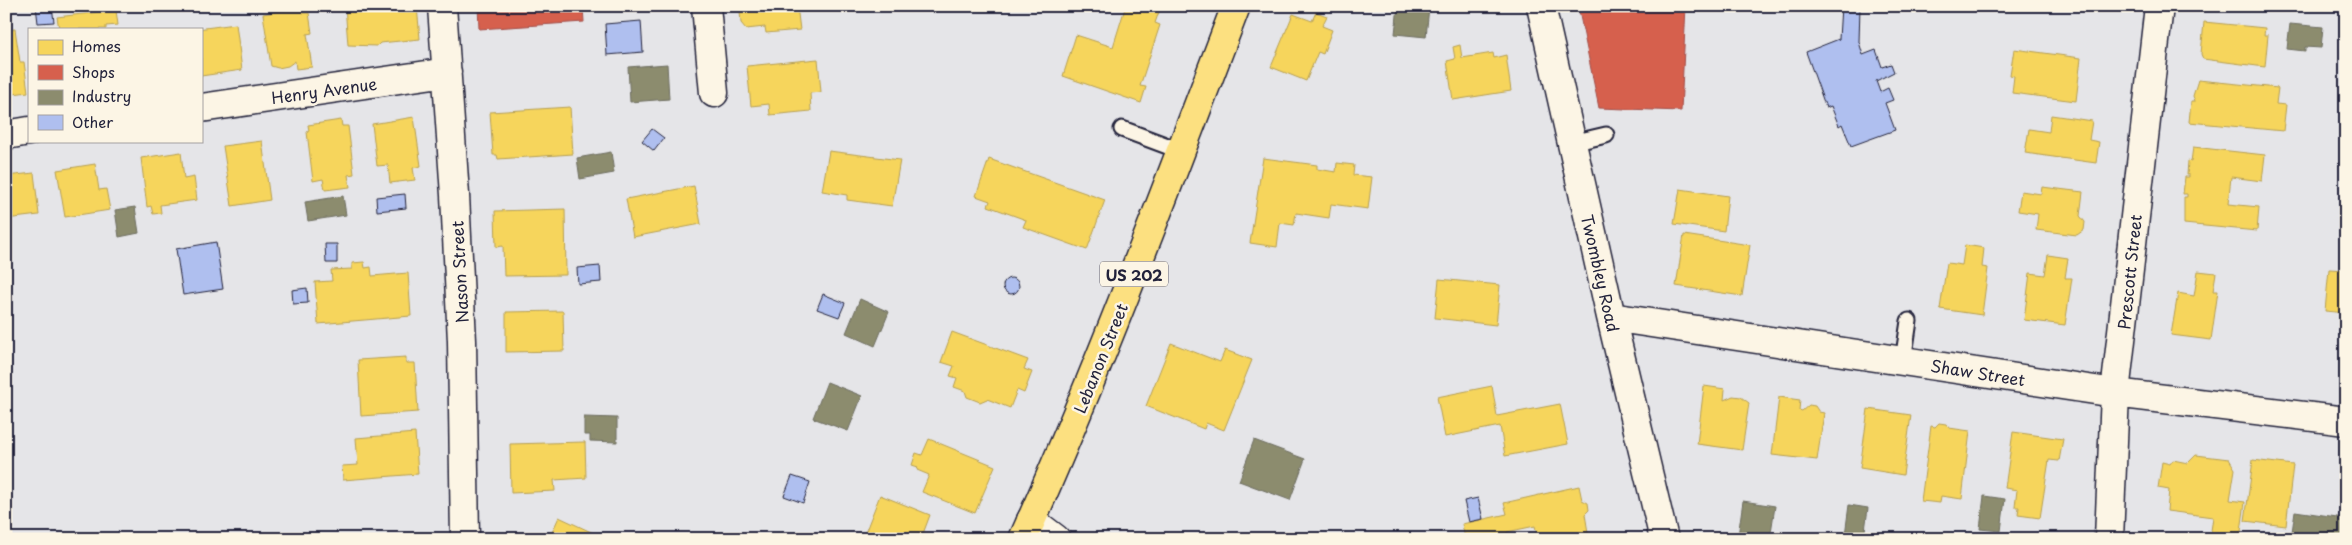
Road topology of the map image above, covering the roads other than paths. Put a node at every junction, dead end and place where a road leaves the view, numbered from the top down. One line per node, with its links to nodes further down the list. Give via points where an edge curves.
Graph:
1 (442, 6): 6 (street, Nason Street)
2 (706, 6): 7 (street)
3 (1236, 6): 14 (highway, Lebanon Street / US 202)
4 (1541, 6): 13 (street, Twombley Road)
5 (2159, 6): 18 (street, Prescott Street)
6 (447, 72): 8 (street, Henry Avenue); 21 (street, Nason Street, via 461,332)
7 (714, 93)
8 (202, 108)
9 (1122, 129): 14 (lane)
10 (28, 132): 11 (street)
11 (6, 135)
12 (1606, 136): 13 (lane)
13 (1572, 143): 15 (street, Twombley Road)
14 (1181, 151): 20 (highway, Lebanon Street / US 202, via 1095,372)
15 (1611, 317): 17 (street, Shaw Street); 23 (street, Twombley Road)
16 (1909, 321): 17 (lane)
17 (1903, 361): 18 (street, Shaw Street)
18 (2115, 392): 19 (street, Shaw Street); 24 (street, Prescott Street)
19 (2346, 421)
20 (1027, 530): 22 (street)
21 (465, 539)
22 (1056, 539)
23 (1664, 539)
24 (2109, 539)

